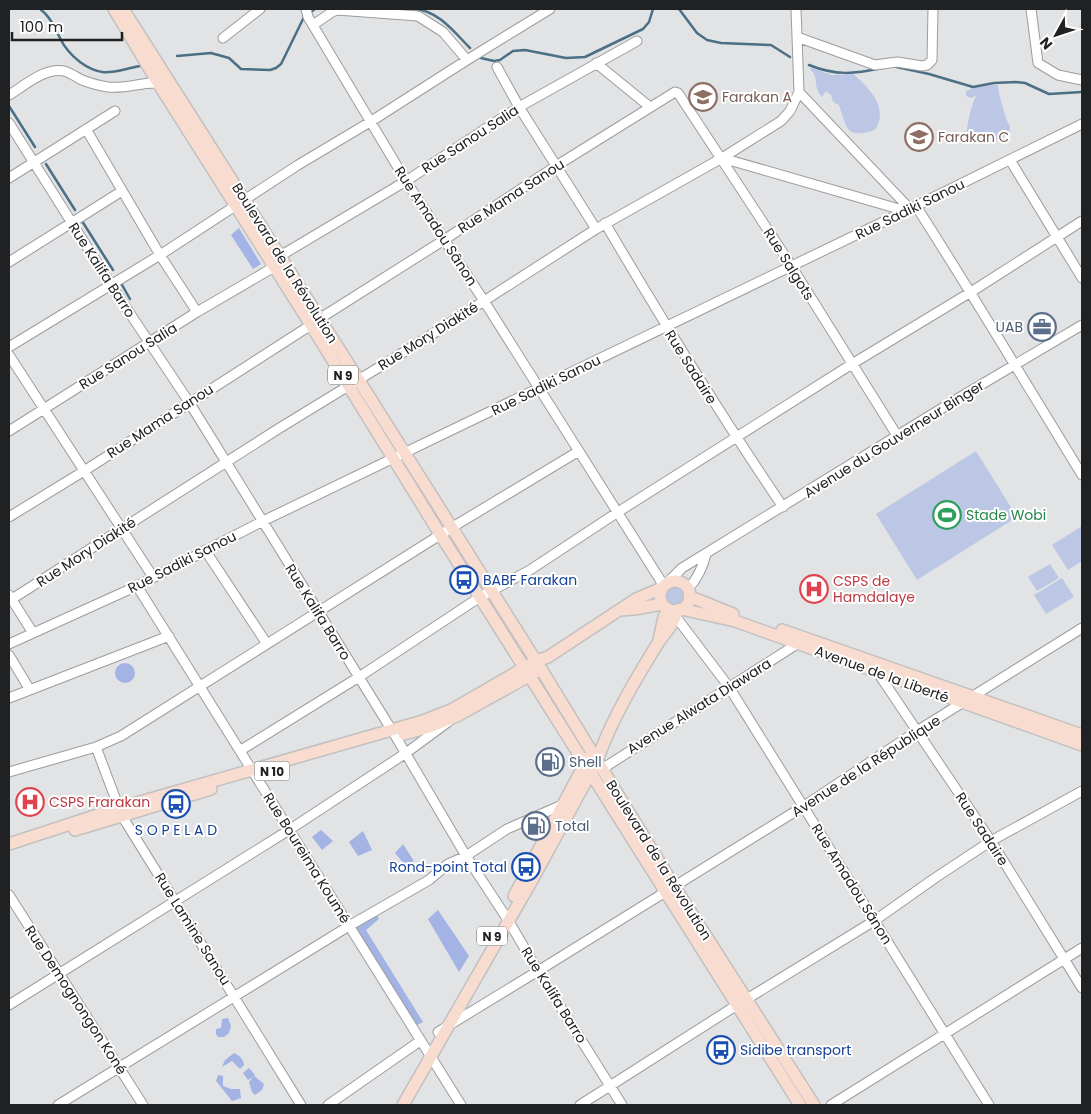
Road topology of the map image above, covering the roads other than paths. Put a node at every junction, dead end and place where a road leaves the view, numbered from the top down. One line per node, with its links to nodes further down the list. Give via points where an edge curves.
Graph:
1 (114, 9): 17 (main road, N 9)
2 (123, 9): 17 (main road, N 9)
3 (260, 9): 11 (street)
4 (550, 9): 8 (street)
5 (796, 9): 10 (street)
6 (932, 9): 10 (street, via 932,60 925,66 897,62 875,65)
7 (1031, 9): 16 (street, via 1038,63 1058,75)
8 (537, 12): 13 (street)
9 (308, 15): 13 (street, via 337,10 411,14 443,32); 24 (street, Rue Amadou Sânon)
10 (797, 37): 18 (street)
11 (223, 38)
12 (637, 41): 14 (street, Rue Sanou Salia)
13 (467, 60): 24 (street)
14 (596, 63): 21 (street, Rue Sanou Salia); 22 (street)
15 (497, 66): 21 (street)
16 (1082, 80)
17 (164, 83): 20 (street, via 124,88 56,71); 35 (main road, Boulevard de la Révolution / N 9)
18 (799, 92): 28 (street, Rue Mory Diakité, via 795,104 780,121); 36 (street)
19 (678, 93): 22 (street, Rue Mama Sanou, via 672,92); 28 (street, Rue Salgots)
20 (9, 95)
21 (519, 106): 31 (street); 33 (street, Rue Sanou Salia)
22 (650, 107): 31 (street, Rue Mama Sanou)
23 (115, 111): 27 (street)
24 (370, 122): 33 (street, Rue Amadou Sânon); 35 (street)
25 (9, 123): 30 (street, Rue Kalifa Barro)
26 (1082, 124): 29 (street, Rue Sadiki Sanou)
27 (86, 130): 30 (street); 34 (street)
28 (722, 158): 36 (street); 39 (street, Rue Mory Diakité); 46 (street, Rue Salgots)
29 (1010, 160): 36 (street, Rue Sadiki Sanou); 41 (street)
30 (34, 162): 32 (street); 37 (street, Rue Kalifa Barro)
31 (556, 166): 40 (street); 42 (street, Rue Mama Sanou)
32 (9, 178)
33 (406, 181): 42 (street, Rue Amadou Sânon); 44 (street, Rue Sanou Salia)
34 (122, 191): 37 (street); 43 (street)
35 (241, 203): 43 (street); 44 (main road, Boulevard de la Révolution / N 9); 47 (main road, Boulevard de la Révolution / N 9)
36 (911, 209): 46 (street, Rue Sadiki Sanou); 50 (street)
37 (72, 222): 45 (street); 49 (street, Rue Kalifa Barro)
38 (1082, 222): 41 (street)
39 (605, 223): 40 (street, Rue Mory Diakité); 55 (street, Rue Sadaire)
40 (596, 229): 51 (street, Rue Mory Diakité)
41 (1058, 237): 48 (street); 50 (street)
42 (444, 240): 51 (street, Rue Amadou Sânon); 53 (street, Rue Mama Sanou)
43 (160, 255): 49 (street); 52 (street)
44 (280, 256): 53 (main road, Boulevard de la Révolution / N 9)
45 (9, 262)
46 (791, 266): 55 (street, Rue Sadiki Sanou); 59 (street, Rue Salgots)
47 (274, 267): 52 (street, Rue Sanou Salia); 53 (main road, Boulevard de la Révolution / N 9)
48 (1082, 278)
49 (111, 285): 56 (street, Rue Kalifa Barro); 57 (street)
50 (971, 292): 59 (street); 60 (street)
51 (484, 301): 61 (street, Rue Mory Diakité); 62 (street, Rue Amadou Sânon)
52 (197, 312): 56 (street, Rue Sanou Salia)
53 (315, 322): 61 (main road, Boulevard de la Révolution / N 9); 63 (street, Rue Mama Sanou)
54 (1082, 325): 60 (street, Avenue du Gouverneur Binger / N 10)
55 (666, 327): 62 (street, Rue Sadiki Sanou); 67 (street, Rue Sadaire)
56 (150, 343): 63 (street, Rue Kalifa Barro); 64 (street, Rue Sanou Salia)
57 (9, 347)
58 (9, 355): 64 (street)
59 (852, 364): 66 (street, Rue Salgots); 67 (street)
60 (1014, 366): 66 (street, Avenue du Gouverneur Binger / N 10); 71 (street)
61 (354, 382): 69 (main road, Boulevard de la Révolution / N 9); 70 (street, Rue Mory Diakité)
62 (540, 388): 68 (street, Rue Amadou Sânon); 69 (street, Rue Sadiki Sanou)
63 (188, 402): 70 (street, Rue Kalifa Barro); 72 (street, Rue Mama Sanou)
64 (44, 409): 65 (street, Rue Sanou Salia); 72 (street)
65 (9, 431)
66 (898, 437): 74 (street, Avenue du Gouverneur Binger / N 10)
67 (736, 438): 74 (street, Rue Sadaire); 75 (street)
68 (579, 451): 75 (street, Rue Amadou Sânon); 79 (street)
69 (399, 455): 77 (street, Rue Sadiki Sanou); 79 (main road, Boulevard de la Révolution / N 9)
70 (226, 462): 77 (street, Rue Kalifa Barro); 78 (street, Rue Mory Diakité)
71 (1080, 464): 73 (street)
72 (84, 471): 76 (street, Rue Mama Sanou); 78 (street)
73 (1082, 475)
74 (783, 507): 81 (street, Avenue du Gouverneur Binger / N 10)
75 (618, 512): 83 (street, Rue Amadou Sânon); 85 (street, via 530,570)
76 (9, 517)
77 (262, 522): 80 (street, Rue Sadiki Sanou); 91 (street, Rue Kalifa Barro)
78 (123, 529): 82 (street); 87 (street, Rue Mory Diakité)
79 (446, 531): 85 (main road, Boulevard de la Révolution / N 9); 88 (main road, Boulevard de la Révolution / N 9); 91 (street)
80 (205, 550): 82 (street, Rue Sadiki Sanou); 96 (street)
81 (706, 554): 83 (street, Avenue du Gouverneur Binger / N 10, via 682,568); 86 (street)
82 (152, 577): 84 (street, Rue Sadiki Sanou)
83 (665, 585): 86 (main road, via 677,581); 89 (main road, Avenue du Gouverneur Binger / N 10); 90 (main road, via 660,597)
84 (137, 586): 93 (street, Rue Sadiki Sanou); 94 (street, Rue Boureima Koumé)
85 (491, 591): 88 (street); 99 (main road, Boulevard de la Révolution / N 9)
86 (688, 593): 90 (main road, via 687,604); 107 (main road, Avenue de la Liberté, via 738,616)
87 (10, 597): 93 (street)
88 (480, 597): 100 (main road, Boulevard de la Révolution / N 9); 102 (street)
89 (618, 610): 90 (main road, Avenue du Gouverneur Binger / N 10); 99 (main road, Avenue du Gouverneur Binger / N 10)
90 (673, 610): 97 (main road, Avenue de la Liberté, via 735,621); 104 (street, Rue Amadou Sânon); 116 (main road, via 664,617 659,641 603,743)
91 (318, 611): 96 (street); 102 (street, Rue Kalifa Barro)
92 (1082, 628): 107 (street, Avenue de la République)
93 (33, 633): 95 (street, Rue Sadiki Sanou)
94 (169, 636): 103 (street, Rue Boureima Koumé); 105 (street)
95 (9, 644)
96 (267, 644): 103 (street)
97 (797, 644): 101 (main road, Avenue de la Liberté); 104 (street, Avenue Alwata Diawara)
98 (9, 656): 105 (street)
99 (538, 665): 100 (main road, N 10); 116 (main road, Boulevard de la Révolution / N 9)
100 (528, 672): 108 (main road, N 10); 110 (main road, N 10, via 453,709); 117 (main road, Boulevard de la Révolution / N 9)
101 (878, 673): 107 (main road, Avenue de la Liberté); 109 (street, Rue Sadaire)
102 (359, 677): 110 (street, Rue Kalifa Barro); 114 (street)
103 (200, 687): 113 (street, via 121,736); 114 (street, Rue Boureima Koumé)
104 (728, 687): 116 (street, Avenue Alwata Diawara); 122 (street, Rue Amadou Sânon)
105 (30, 690): 106 (street)
106 (9, 698)
107 (969, 700): 109 (street, Avenue de la République); 111 (main road, Avenue de la Liberté); 112 (main road, Avenue de la Liberté)
108 (456, 716): 110 (main road, N 10, via 426,728); 115 (street)
109 (917, 731): 122 (street, Avenue de la République); 125 (street, Rue Sadaire)
110 (394, 733): 115 (street, Rue Kalifa Barro); 119 (main road, N 10)
111 (1082, 735)
112 (1082, 745)
113 (96, 747): 118 (street); 123 (street, Rue Lamine Sanou)
114 (241, 750): 119 (street, Rue Boureima Koumé)
115 (406, 753): 124 (street); 128 (street, Rue Kalifa Barro)
116 (597, 761): 117 (main road, N 9); 129 (main road, Boulevard de la Révolution)
117 (588, 768): 121 (main road, N 9); 129 (main road, Boulevard de la Révolution)
118 (9, 772)
119 (254, 772): 123 (main road, N 10); 124 (street, Rue Boureima Koumé)
120 (1082, 791): 125 (street)
121 (569, 805): 128 (street, via 507,829); 132 (main road, N 9)
122 (804, 806): 129 (street, Avenue de la République); 133 (street, Rue Amadou Sânon)
123 (120, 812): 126 (main road, N 10); 127 (main road, N 10); 131 (street, Rue Lamine Sanou)
124 (289, 830): 131 (street); 134 (street, Rue Boureima Koumé)
125 (991, 841): 133 (street); 136 (street, Rue Sadaire)
126 (9, 844)
127 (9, 852)
128 (466, 856): 132 (street, Rue Kalifa Barro); 134 (street)
129 (670, 888): 137 (street, Avenue de la République); 141 (main road, Boulevard de la Révolution)
130 (9, 895): 138 (street, Rue Demognongon Koné)
131 (174, 901): 138 (street); 140 (street, Rue Lamine Sanou)
132 (506, 917): 137 (street, Rue Kalifa Barro); 143 (main road, N 9); 144 (main road, N 9)
133 (874, 921): 141 (street); 145 (street, Rue Amadou Sânon)
134 (349, 926): 140 (street); 146 (street, Rue Boureima Koumé)
135 (1082, 948): 136 (street)
136 (1065, 959): 139 (street, Rue Sadaire); 145 (street)
137 (538, 971): 143 (street, Avenue de la République); 148 (street, Rue Kalifa Barro)
138 (59, 974): 142 (street); 147 (street, Rue Demognongon Koné)
139 (1082, 988)
140 (235, 996): 147 (street); 151 (street, Rue Lamine Sanou)
141 (742, 1002): 148 (street); 158 (main road, Boulevard de la Révolution); 159 (main road, Boulevard de la Révolution)
142 (9, 1005)
143 (448, 1025): 144 (street, Avenue de la République); 146 (main road, N 9)
144 (438, 1032): 146 (main road, N 9)
145 (945, 1034): 160 (street); 161 (street, Rue Amadou Sânon)
146 (426, 1049): 152 (street); 153 (main road, N 9); 154 (main road, N 9); 155 (street, Rue Boureima Koumé)
147 (119, 1067): 149 (street); 150 (street, Rue Demognongon Koné)
148 (611, 1087): 156 (street); 157 (street, Rue Kalifa Barro)
149 (58, 1105)
150 (142, 1105)
151 (301, 1105)
152 (328, 1105)
153 (396, 1105)
154 (403, 1105)
155 (461, 1105)
156 (580, 1105)
157 (622, 1105)
158 (800, 1105)
159 (814, 1105)
160 (831, 1105)
161 (990, 1105)

